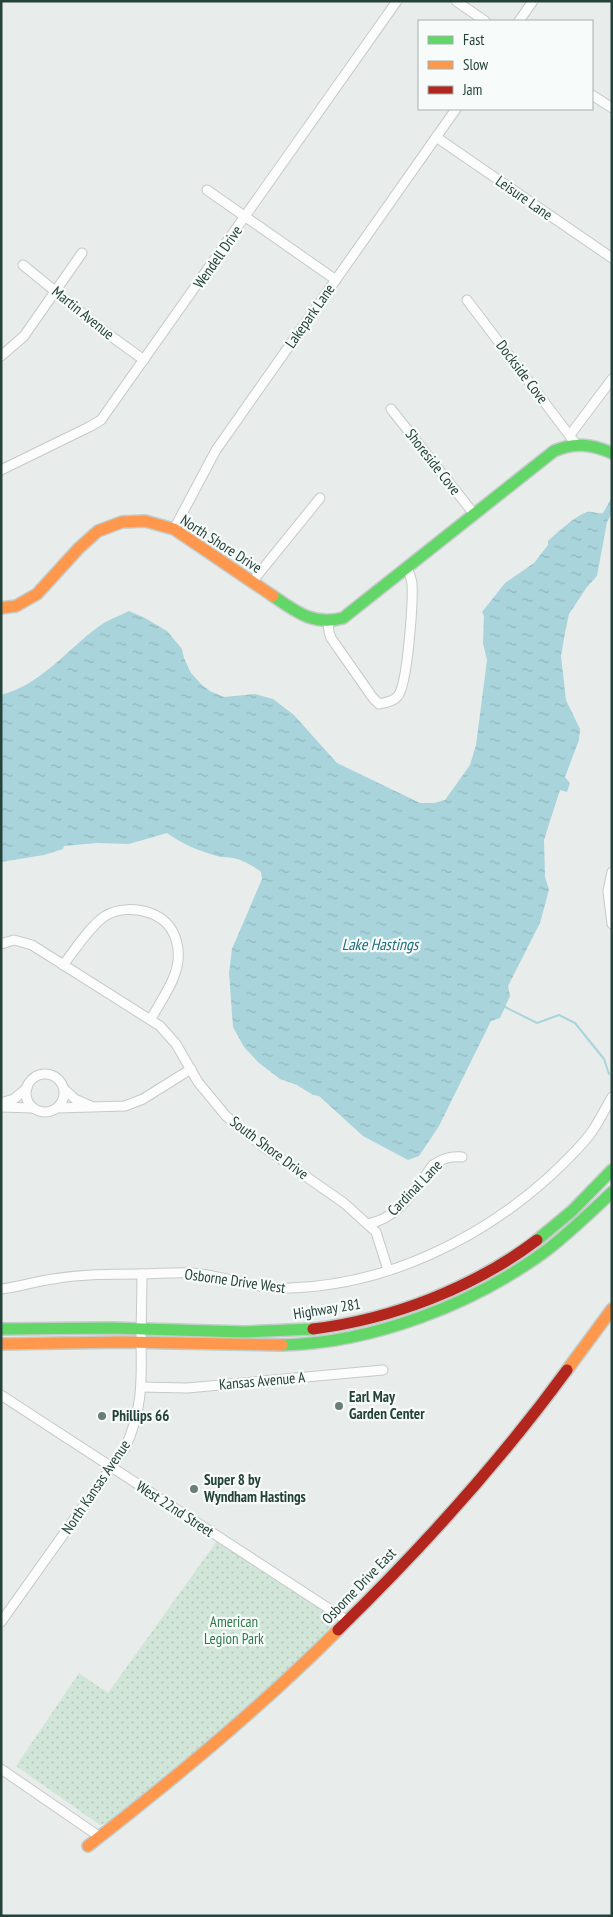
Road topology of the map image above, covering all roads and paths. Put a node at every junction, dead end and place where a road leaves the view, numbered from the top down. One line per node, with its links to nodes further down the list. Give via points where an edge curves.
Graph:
1 (397, 1): 11 (street, Wendell Drive)
2 (456, 1): 4 (street)
3 (533, 1): 5 (street)
4 (484, 20)
5 (520, 20)
6 (593, 96): 7 (street)
7 (612, 108)
8 (455, 110): 9 (street, Lakepark Lane)
9 (436, 137): 13 (street, Leisure Lane); 15 (street, Lakepark Lane)
10 (207, 190): 11 (street)
11 (246, 217): 15 (street); 19 (street, Wendell Drive)
12 (82, 253): 16 (street)
13 (612, 258)
14 (23, 265): 16 (street, Martin Avenue)
15 (336, 280): 27 (street, Lakepark Lane, via 216,450)
16 (55, 291): 18 (street, via 24,336); 19 (street, Martin Avenue)
17 (467, 300): 22 (street, Dockside Cove)
18 (1, 356)
19 (144, 360): 24 (street, Wendell Drive, via 101,420)
20 (612, 379): 22 (street)
21 (391, 410): 26 (street, Shoreside Cove)
22 (573, 439): 23 (main road); 26 (main road)
23 (612, 453)
24 (1, 470)
25 (320, 498): 29 (street)
26 (474, 514): 28 (main road)
27 (174, 529): 29 (main road, North Shore Drive); 30 (main road, North Shore Drive, via 145,521 109,526 88,538 37,594 16,606)
28 (407, 568): 31 (main road, via 343,618); 31 (street, via 412,582 406,676 397,697 379,704 373,698 331,638)
29 (252, 582): 31 (main road, North Shore Drive, via 302,616)
30 (1, 608)
31 (328, 622)
32 (612, 872): 33 (street, via 608,891)
33 (612, 924)
34 (1, 944): 35 (street, South Shore Drive, via 14,940 24,942)
35 (63, 964): 36 (street, South Shore Drive); 36 (street, via 87,934 114,912 136,910 167,922 177,943 177,968)
36 (150, 1019): 37 (street, South Shore Drive, via 170,1036)
37 (191, 1069): 42 (street, via 136,1103); 48 (street, South Shore Drive, via 226,1116)
38 (27, 1088): 39 (street, via 34,1078 47,1075 58,1079); 41 (street); 43 (street, via 27,1098)
39 (64, 1089): 42 (street, via 75,1099); 44 (street)
40 (612, 1097): 49 (street, Osborne Drive West, via 577,1150 506,1213 435,1253)
41 (1, 1105): 43 (street)
42 (92, 1106): 44 (street)
43 (33, 1108): 44 (street, via 46,1112)
44 (57, 1108)
45 (462, 1157): 48 (street, Cardinal Lane, via 440,1160 396,1212)
46 (612, 1170): 54 (main road, Highway 281, via 560,1222 524,1249 474,1279 401,1310 316,1328 215,1333)
47 (612, 1192): 55 (main road, Highway 281, via 569,1233 522,1267 466,1298 396,1326 344,1338 281,1345)
48 (368, 1224): 49 (street, South Shore Drive, via 376,1232)
49 (388, 1270): 50 (street, Osborne Drive West, via 338,1283 290,1288 252,1285 194,1273)
50 (142, 1274): 51 (street, Osborne Drive West, via 85,1275); 54 (street, North Kansas Avenue)
51 (1, 1289)
52 (612, 1309): 62 (main road, Osborne Drive East, via 581,1354 507,1447)
53 (1, 1329): 54 (main road, Highway 281)
54 (141, 1330): 55 (street, North Kansas Avenue)
55 (141, 1342): 56 (main road, Highway 281); 58 (street, North Kansas Avenue)
56 (1, 1344)
57 (383, 1370): 58 (street, Kansas Avenue A, via 187,1388)
58 (141, 1387): 61 (street, North Kansas Avenue, via 140,1408 131,1437)
59 (4, 1398): 60 (street); 61 (street, West 22nd Street)
60 (1, 1408)
61 (111, 1468): 62 (street, West 22nd Street); 63 (street, North Kansas Avenue)
62 (348, 1621): 65 (main road, Osborne Drive East, via 207,1751)
63 (1, 1622)
64 (1, 1768): 65 (street)
65 (100, 1837): 66 (main road, Osborne Drive East)
66 (88, 1846)

